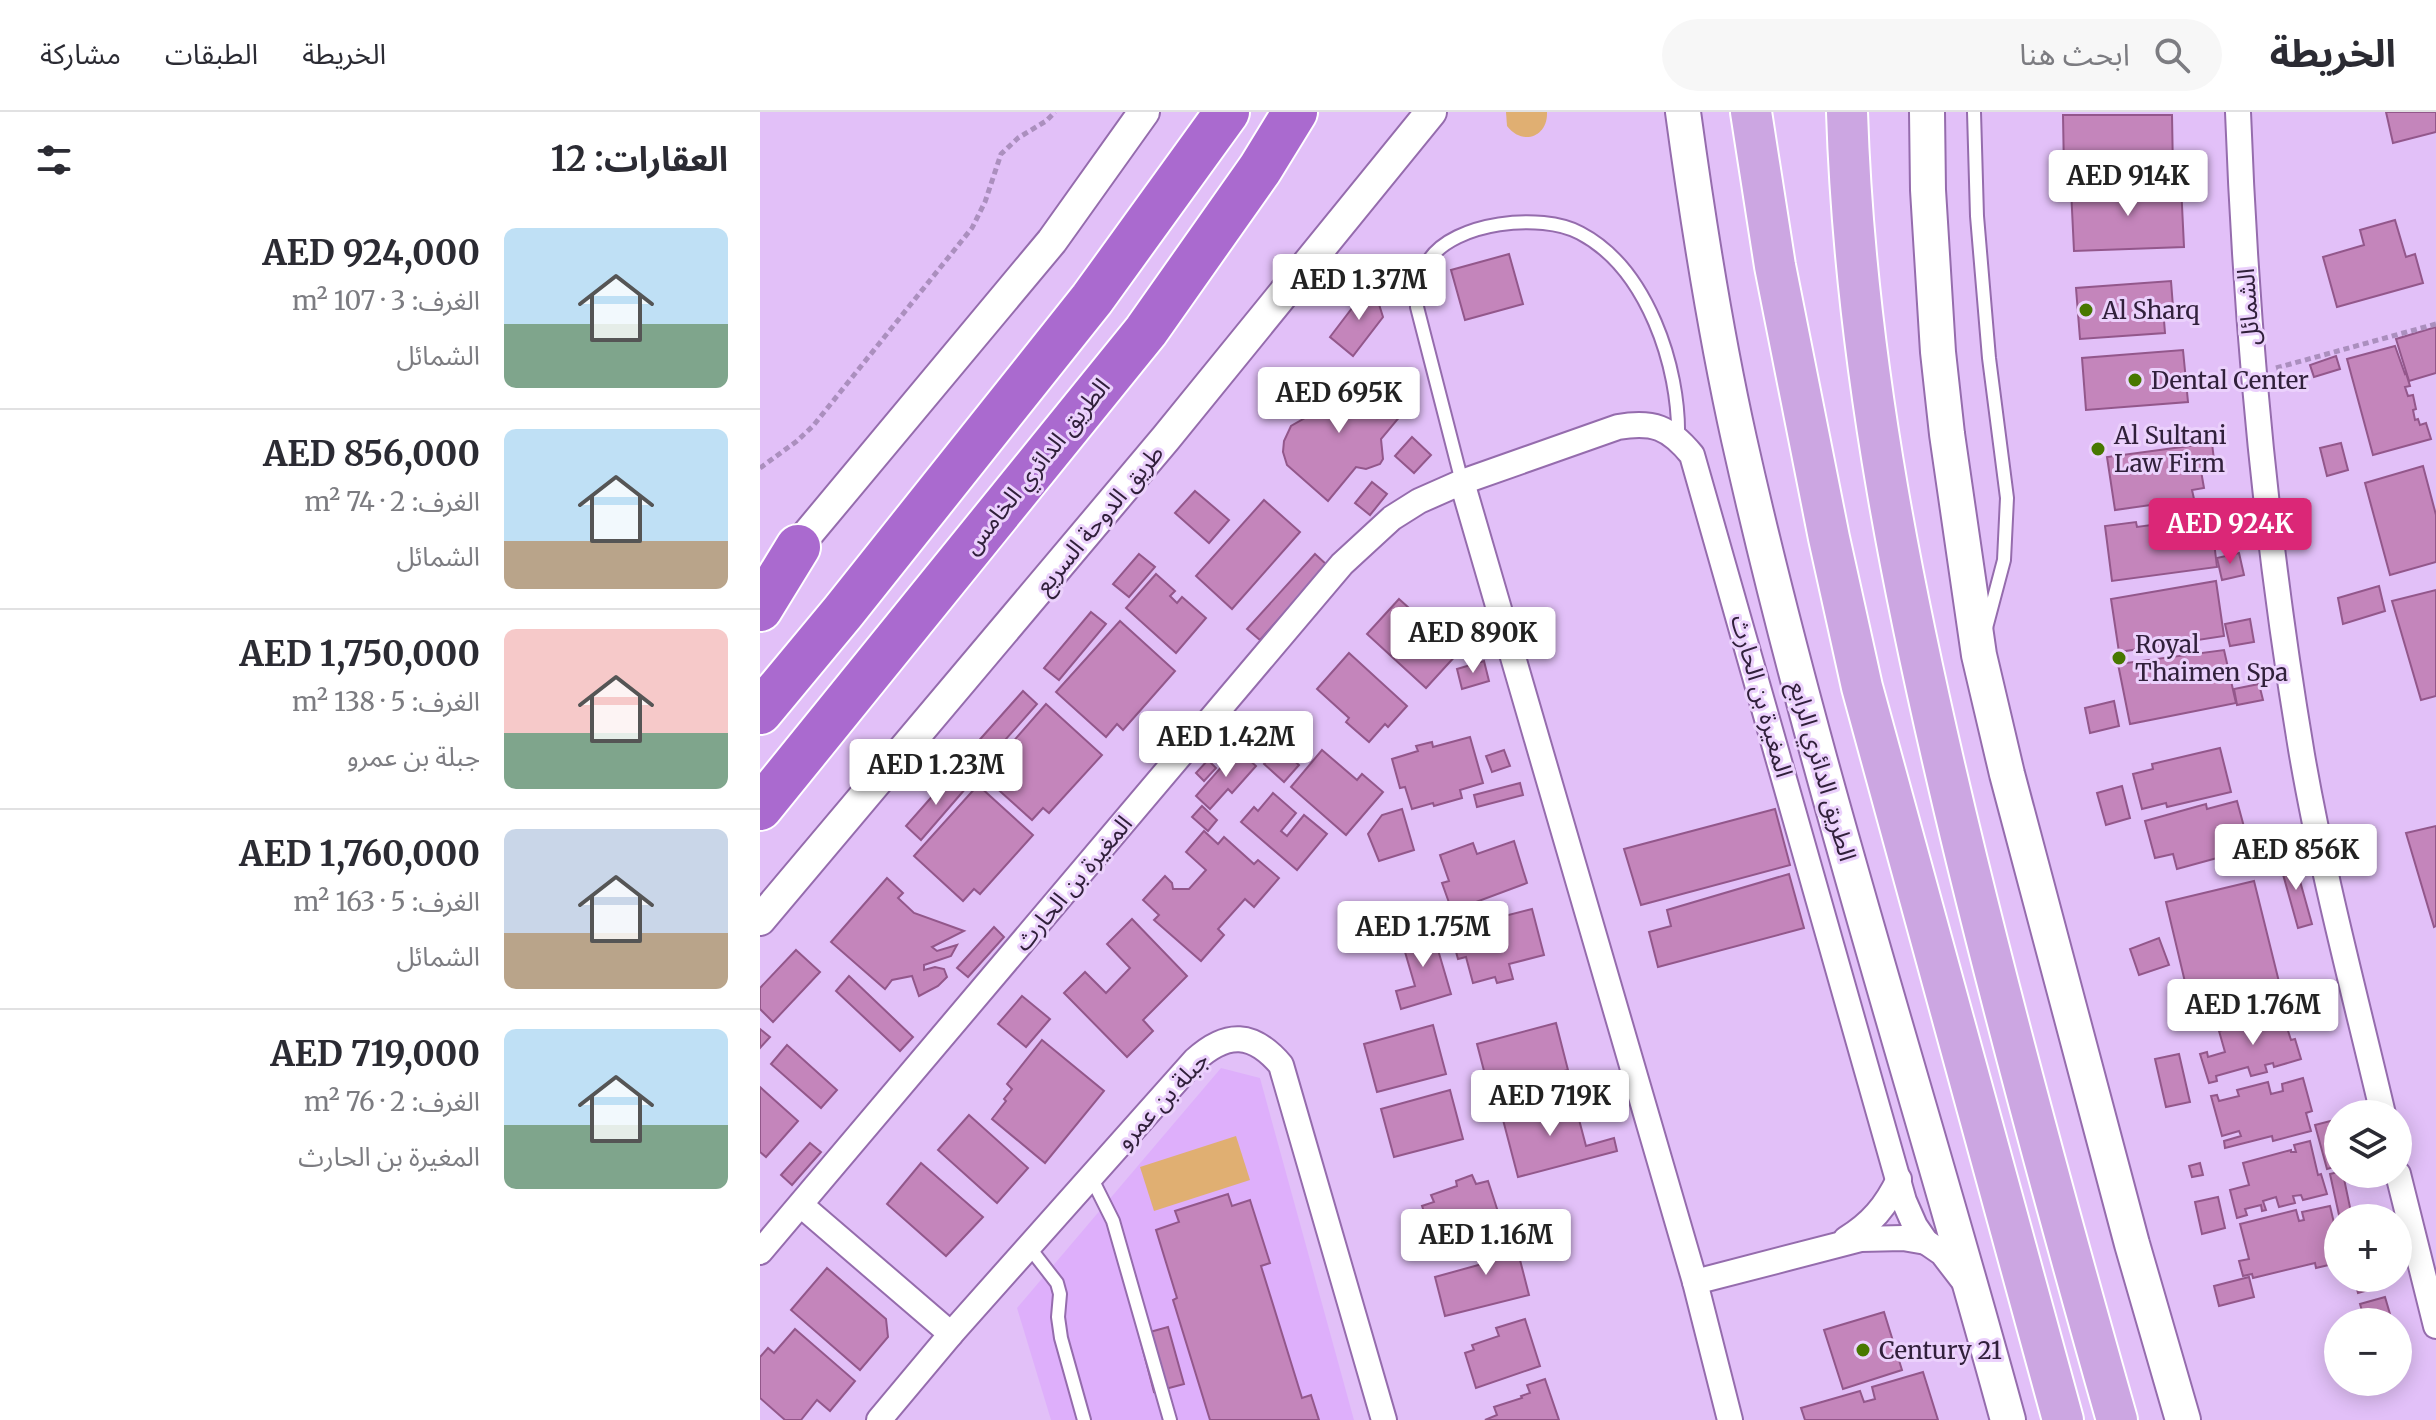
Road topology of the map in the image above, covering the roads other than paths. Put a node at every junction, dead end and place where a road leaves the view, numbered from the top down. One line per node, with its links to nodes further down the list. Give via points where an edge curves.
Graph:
1 (1144, 112): 13 (street, via 1052,241)
2 (1227, 112): 17 (highway, via 1082,312)
3 (1295, 112): 18 (highway, الطريق الدائري الخامس, via 1146,331)
4 (1431, 112): 19 (street, طريق الدوحة السريع, via 1166,438)
5 (1683, 112): 30 (main road, الطريق الدائري الرابع, via 1712,307 1769,567 1800,692)
6 (1751, 112): 39 (main road, via 1780,296 1862,687)
7 (1847, 112): 40 (main road, via 1869,365 1909,612 1987,944)
8 (1927, 112): 16 (main road, via 1938,352)
9 (1974, 112): 16 (lane, via 1977,216 2007,498 2004,560)
10 (2238, 112): 20 (street, الشمائل, via 2252,374 2269,531 2302,757)
11 (1678, 438): 12 (street, المغيرة بن الحارث, via 1639,423 1618,427); 12 (lane, via 1677,406 1662,340 1628,275 1580,233 1553,225 1505,223 1444,243 1427,262 1420,285 1417,307); 22 (street, المغيرة بن الحارث, via 1699,475)
12 (1462, 482): 24 (street, المغيرة بن الحارث, via 1392,518 1342,564); 29 (street)
13 (798, 547): 14 (street); 15 (highway)
14 (760, 588)
15 (760, 609)
16 (1979, 655): 41 (main road)
17 (760, 712)
18 (760, 808)
19 (760, 920)
20 (2380, 1100)
21 (1091, 1177): 27 (street, جبلة بن عمرو); 35 (lane, via 1113,1221); 36 (street, جبلة بن عمرو, via 1210,1046 1239,1040 1268,1049 1288,1084)
22 (1899, 1179): 25 (street, via 1876,1217); 26 (street, المغيرة بن الحارث, via 1904,1201)
23 (2402, 1188): 31 (street)
24 (801, 1205): 28 (street, المغيرة بن الحارث); 32 (street)
25 (1840, 1242): 26 (street); 29 (street)
26 (1926, 1242): 30 (street, المغيرة بن الحارث, via 1942,1253)
27 (1029, 1247): 32 (street, جبلة بن عمرو); 34 (lane, via 1057,1283 1058,1322)
28 (760, 1252)
29 (1695, 1282): 37 (street)
30 (1975, 1298): 38 (main road, الطريق الدائري الرابع)
31 (2436, 1326)
32 (951, 1334): 33 (street, جبلة بن عمرو)
33 (879, 1420)
34 (1084, 1420)
35 (1170, 1420)
36 (1384, 1420)
37 (1730, 1420)
38 (2008, 1420)
39 (2063, 1420)
40 (2117, 1420)
41 (2183, 1420)

